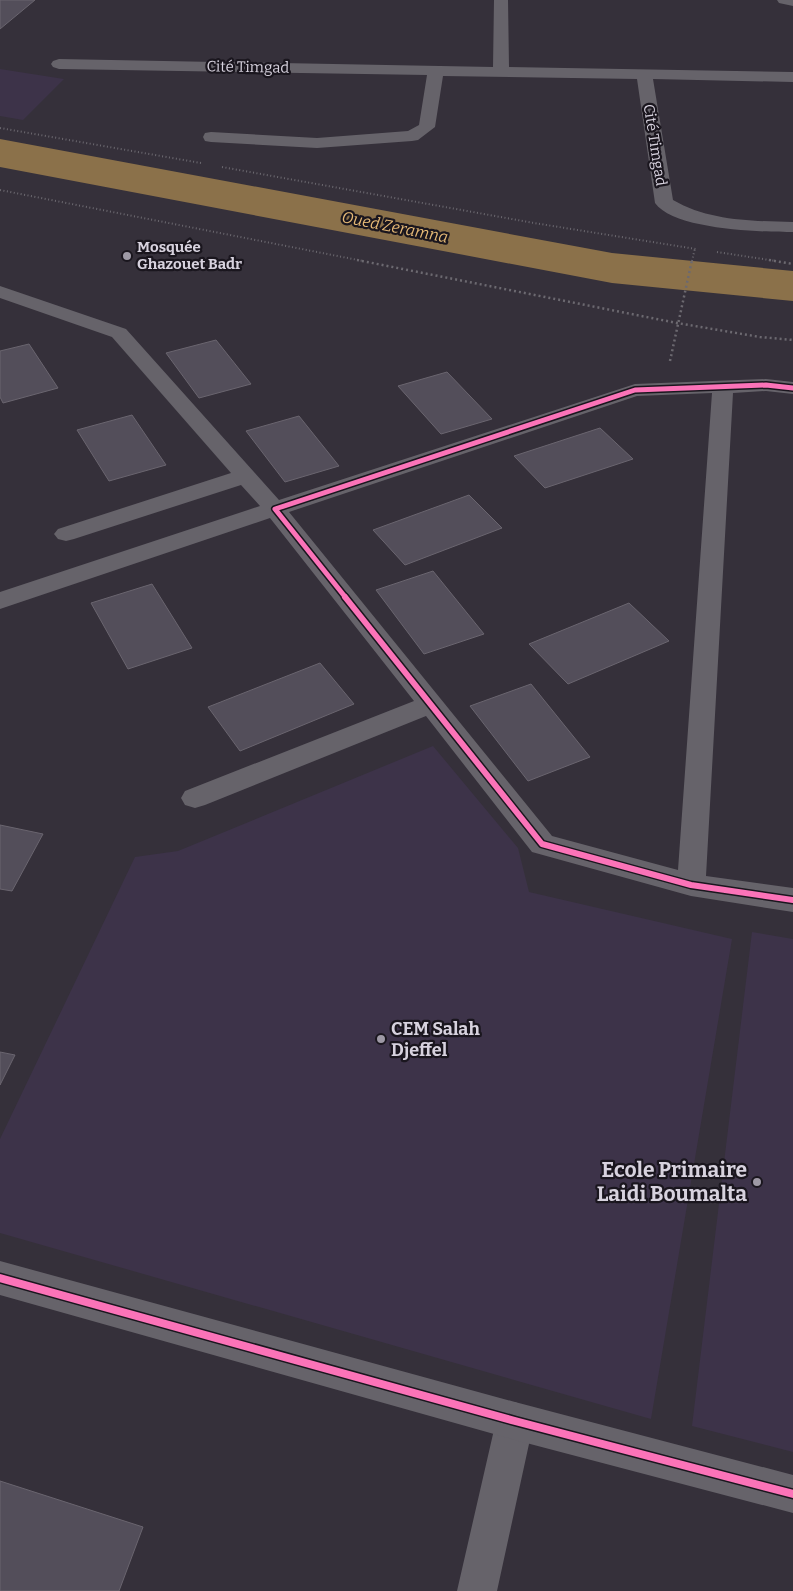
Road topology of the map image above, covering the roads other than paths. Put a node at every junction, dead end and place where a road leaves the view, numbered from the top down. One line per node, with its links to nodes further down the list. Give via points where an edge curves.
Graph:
1 (501, 0): 6 (street)
2 (784, 0): 3 (street)
3 (793, 2)
4 (59, 64): 5 (street, Cité Timgad)
5 (436, 71): 6 (street, Cité Timgad); 9 (street, via 427,127 412,136 317,143)
6 (501, 72): 7 (street, Cité Timgad)
7 (644, 75): 8 (street, Cité Timgad); 10 (street, Cité Timgad, via 664,203 683,214 741,226)
8 (793, 77)
9 (211, 137)
10 (793, 227)
11 (0, 292): 14 (street, via 119,332)
12 (723, 387): 13 (street, via 766,385); 15 (street, via 635,390); 20 (street)
13 (793, 388)
14 (246, 476): 15 (street); 16 (street)
15 (275, 509): 17 (street); 18 (street)
16 (66, 534)
17 (0, 601)
18 (431, 704): 19 (street); 20 (street, via 542,844)
19 (195, 798)
20 (690, 885): 21 (street)
21 (793, 900)
22 (0, 1278): 23 (street)
23 (515, 1421): 24 (street); 25 (street)
24 (793, 1494)
25 (477, 1591)

